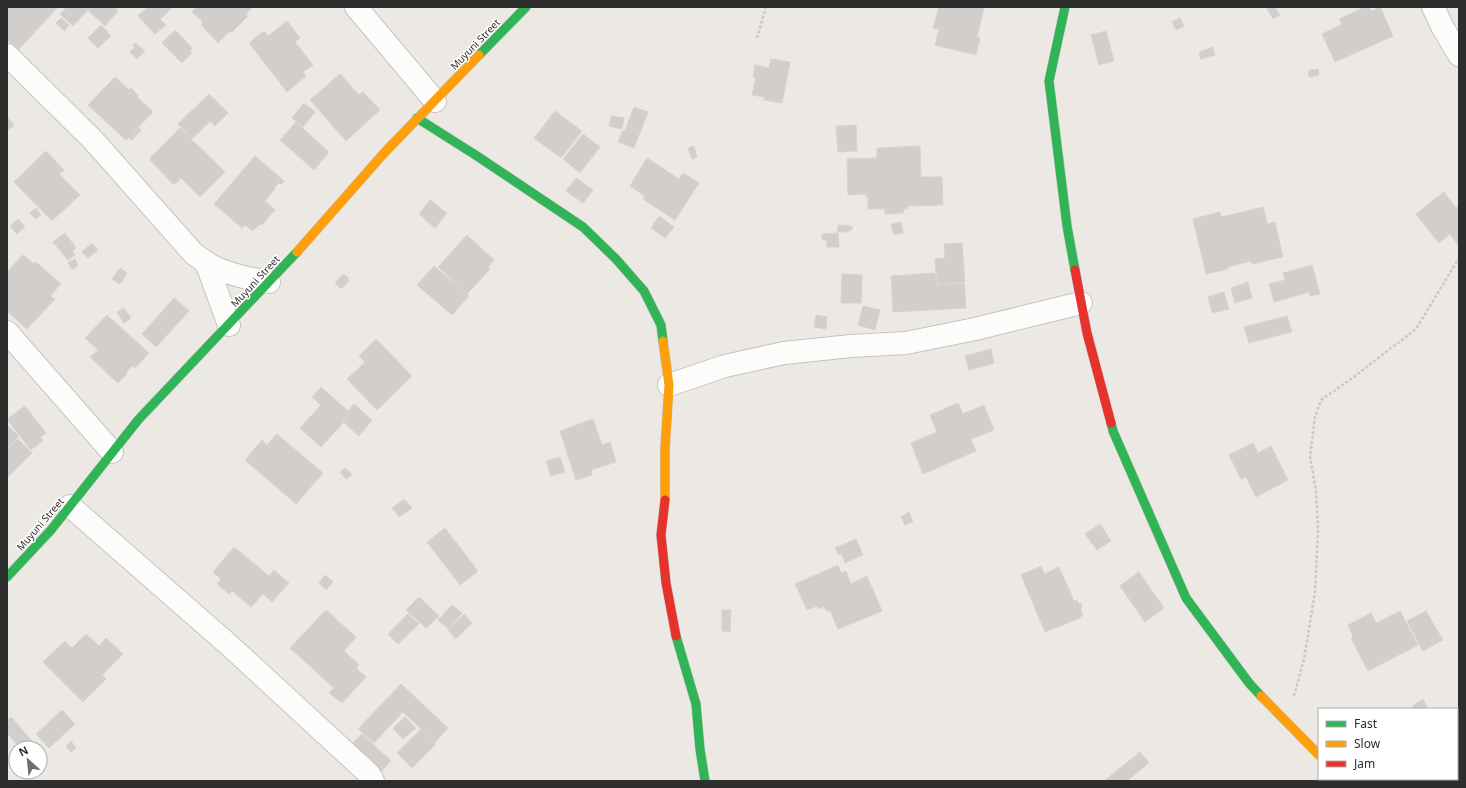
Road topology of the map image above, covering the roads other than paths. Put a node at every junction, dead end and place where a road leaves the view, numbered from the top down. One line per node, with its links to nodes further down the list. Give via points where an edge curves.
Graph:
1 (356, 7): 7 (street)
2 (526, 7): 7 (street, Muyuni Street)
3 (1065, 7): 11 (street, via 1049,80 1067,226)
4 (1433, 7): 6 (street)
5 (7, 55): 9 (street, via 93,140 194,254)
6 (1459, 55)
7 (434, 101): 8 (street, Muyuni Street)
8 (417, 118): 10 (street, Muyuni Street); 14 (street, via 583,227 616,259 644,291 660,325)
9 (206, 262): 10 (street, via 248,279); 12 (street)
10 (269, 282): 12 (street, Muyuni Street)
11 (1081, 303): 14 (street, via 906,343 784,353 724,366); 18 (street, via 1113,431 1186,598 1248,683)
12 (229, 325): 15 (street, Muyuni Street, via 138,420)
13 (7, 332): 15 (street)
14 (669, 385): 20 (street, via 665,449 666,495 661,535 666,583 678,644 696,704)
15 (112, 452): 16 (street, Muyuni Street)
16 (70, 506): 17 (street, Muyuni Street); 19 (street, via 229,645 369,774)
17 (7, 577)
18 (1318, 753)
19 (373, 781)
20 (705, 781)

